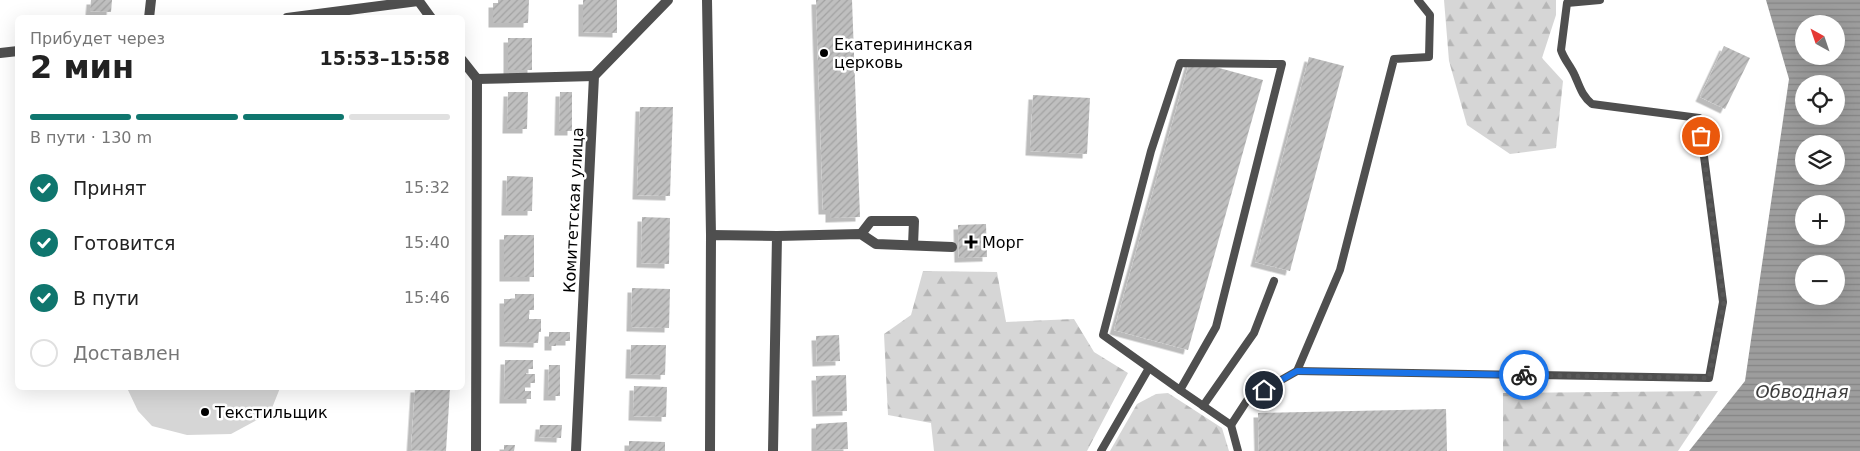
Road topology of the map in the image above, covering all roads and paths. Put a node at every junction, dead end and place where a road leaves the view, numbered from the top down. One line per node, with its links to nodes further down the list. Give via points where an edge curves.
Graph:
1 (151, 0): 8 (street)
2 (418, 0): 9 (street); 10 (street)
3 (668, 0): 14 (street)
4 (708, 0): 17 (street)
5 (1418, 0): 23 (lane, via 1430,15 1429,57 1394,59 1340,270)
6 (1600, 0): 7 (lane)
7 (1567, 2): 23 (lane, via 1561,50 1584,98 1592,104 1699,118 1724,302 1709,378)
8 (149, 15)
9 (309, 15)
10 (429, 15)
11 (15, 51): 12 (street)
12 (0, 53)
13 (465, 64): 15 (street)
14 (594, 76): 15 (street); 28 (street, Комитетская улица)
15 (477, 79): 27 (street)
16 (861, 234): 18 (street); 19 (street, via 876,244); 19 (street, via 871,221 914,221)
17 (711, 236): 18 (street); 29 (street)
18 (777, 236): 30 (street)
19 (913, 245): 20 (street)
20 (952, 247)
21 (1274, 281): 25 (lane, via 1254,333)
22 (1149, 368): 24 (lane); 24 (lane, via 1103,335 1151,151 1180,62 1282,64 1216,327); 31 (lane)
23 (1297, 371): 26 (lane, via 1248,399)
24 (1180, 390): 25 (lane)
25 (1203, 406): 26 (lane)
26 (1230, 425): 32 (lane)
27 (476, 451)
28 (576, 451)
29 (710, 451)
30 (773, 451)
31 (1101, 451)
32 (1238, 451)

